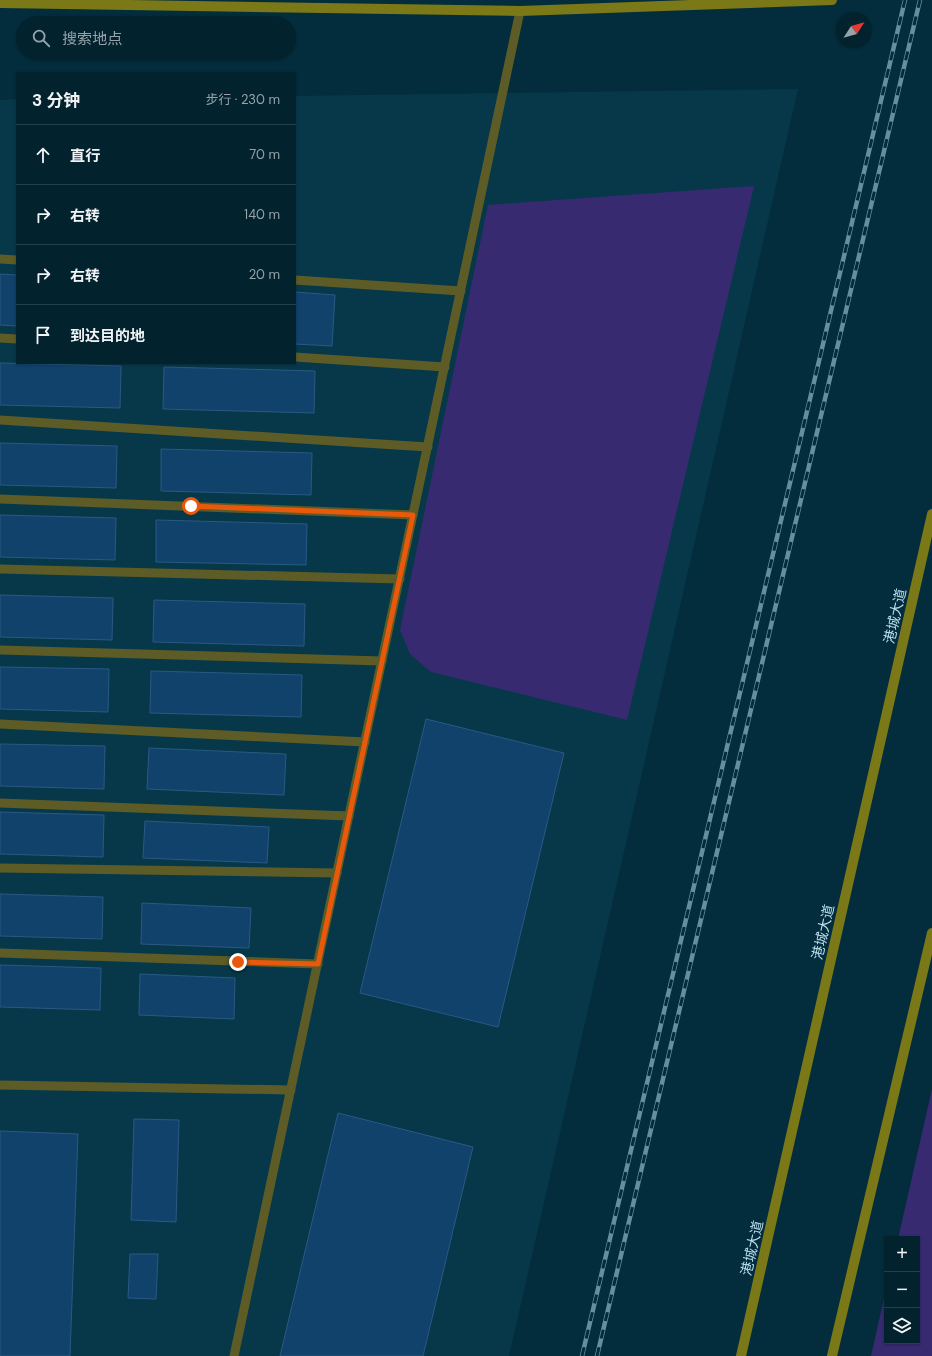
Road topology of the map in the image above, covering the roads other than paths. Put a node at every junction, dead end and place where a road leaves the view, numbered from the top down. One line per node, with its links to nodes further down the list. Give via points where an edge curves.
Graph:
1 (832, 0): 3 (main road)
2 (0, 3): 3 (main road)
3 (520, 11): 7 (lane)
4 (0, 259): 5 (lane)
5 (16, 260)
6 (296, 280): 7 (lane)
7 (460, 291): 11 (lane)
8 (0, 338): 9 (lane)
9 (16, 339)
10 (296, 357): 11 (lane)
11 (445, 367): 13 (lane)
12 (0, 420): 13 (lane)
13 (428, 448): 16 (lane)
14 (0, 499): 16 (lane)
15 (932, 514): 33 (main road, 港城大道)
16 (413, 515): 18 (lane)
17 (0, 569): 18 (lane)
18 (400, 579): 20 (lane)
19 (0, 650): 20 (lane)
20 (382, 661): 22 (lane)
21 (0, 724): 22 (lane)
22 (365, 742): 24 (lane)
23 (0, 804): 24 (lane)
24 (349, 816): 26 (lane)
25 (0, 868): 26 (lane)
26 (337, 873): 29 (lane)
27 (932, 933): 34 (main road)
28 (0, 953): 29 (lane)
29 (318, 964): 31 (lane)
30 (0, 1085): 31 (lane)
31 (291, 1090): 32 (lane)
32 (234, 1356)
33 (741, 1356)
34 (832, 1356)

